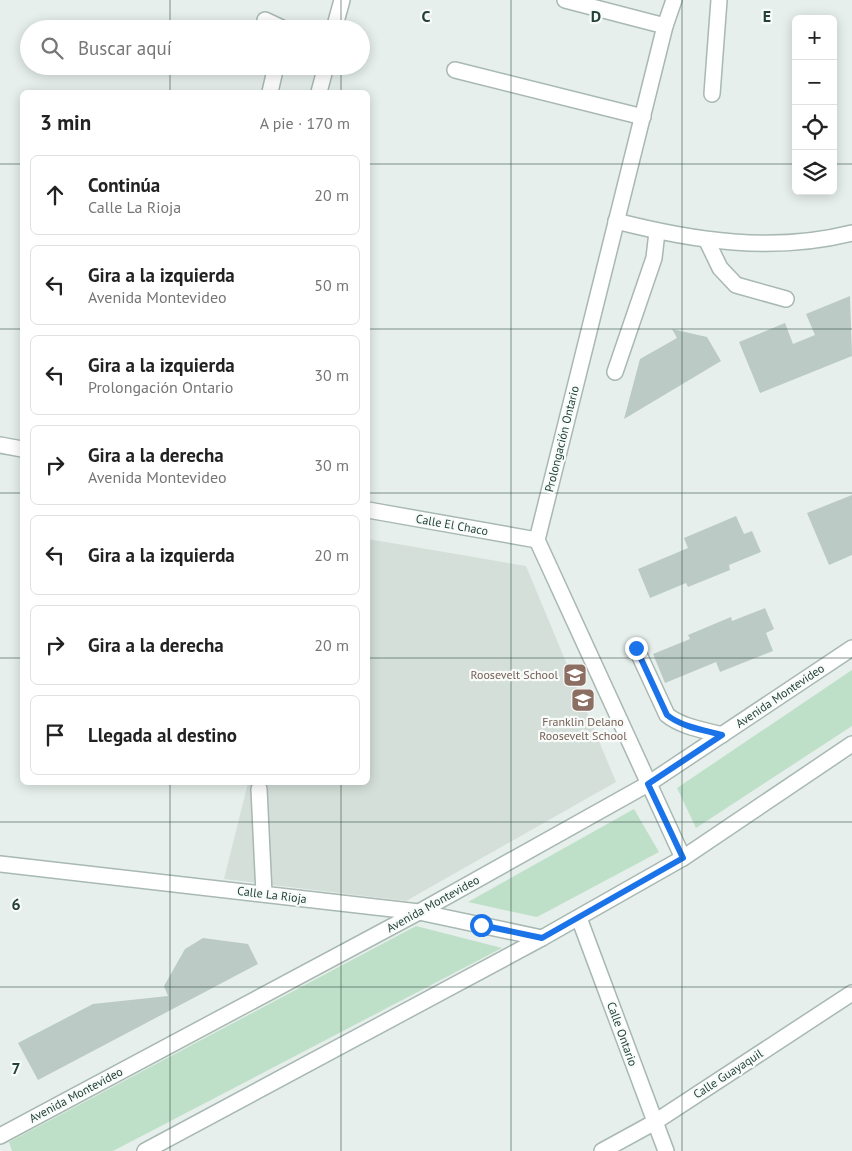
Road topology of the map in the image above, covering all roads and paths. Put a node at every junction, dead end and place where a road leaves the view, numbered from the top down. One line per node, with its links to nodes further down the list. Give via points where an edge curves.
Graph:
1 (342, 0): 5 (street)
2 (564, 0): 6 (street)
3 (674, 0): 6 (street, Prolongación Ontario)
4 (720, 0): 12 (street)
5 (336, 20)
6 (665, 26): 13 (street, Prolongación Ontario)
7 (455, 70): 13 (street)
8 (274, 75): 10 (street)
9 (324, 75): 11 (street)
10 (270, 90)
11 (320, 90)
12 (712, 94)
13 (643, 117): 14 (street, Prolongación Ontario)
14 (616, 221): 15 (street); 23 (street, Prolongación Ontario)
15 (657, 232): 17 (street); 19 (street, via 654,258)
16 (852, 233): 17 (street, via 761,244)
17 (707, 240): 18 (street, via 720,268 736,286)
18 (786, 299)
19 (616, 372)
20 (0, 445): 21 (street)
21 (20, 449)
22 (370, 510): 23 (street, Calle El Chaco)
23 (536, 540): 28 (street)
24 (636, 648): 26 (street, via 667,715 673,720)
25 (852, 648): 26 (street, Avenida Montevideo)
26 (722, 735): 28 (street, Avenida Montevideo)
27 (852, 744): 30 (street)
28 (648, 784): 30 (street); 33 (street, Avenida Montevideo)
29 (259, 789): 32 (street)
30 (683, 858): 34 (street)
31 (0, 864): 32 (street, Calle La Rioja)
32 (264, 894): 33 (street, Calle La Rioja)
33 (419, 912): 35 (street, Calle La Rioja); 38 (street, Avenida Montevideo)
34 (579, 918): 35 (street); 37 (street, Calle Ontario)
35 (542, 938): 39 (street)
36 (852, 993): 37 (street, Calle Guayaquil)
37 (655, 1122): 40 (street, Calle Guayaquil); 41 (street, Calle Ontario)
38 (0, 1136)
39 (145, 1151)
40 (602, 1151)
41 (666, 1151)

